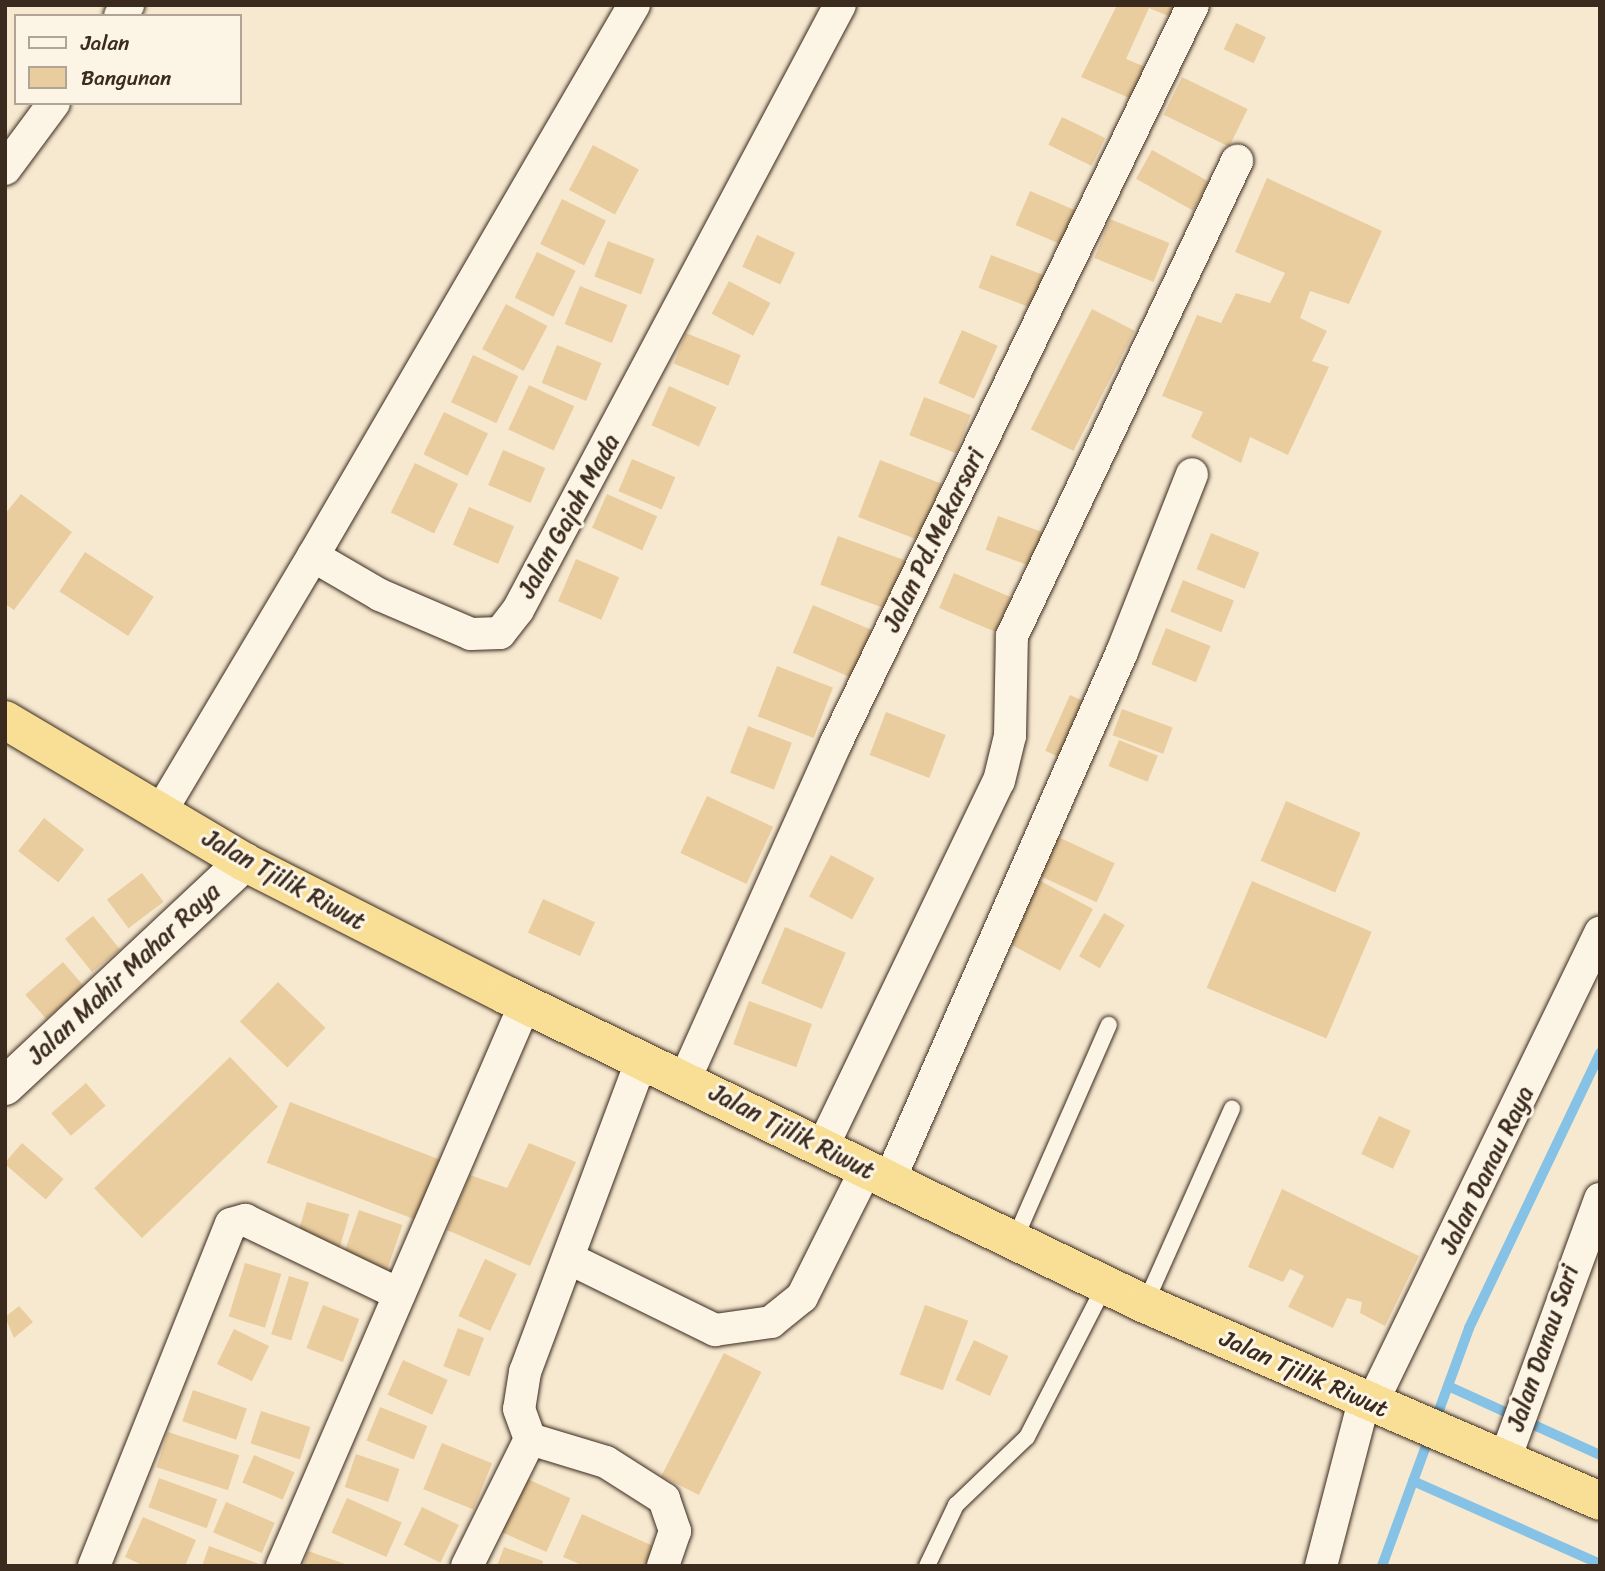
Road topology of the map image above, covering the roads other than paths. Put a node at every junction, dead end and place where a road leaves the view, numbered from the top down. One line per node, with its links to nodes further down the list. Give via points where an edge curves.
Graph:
1 (634, 5): 8 (street)
2 (840, 5): 8 (street, Jalan Gajah Mada, via 733,215 500,633 471,634 435,621)
3 (1192, 5): 16 (street, Jalan Pd.Mekarsari, via 842,731)
4 (53, 105): 6 (street)
5 (1237, 161): 19 (street, via 1012,636 1010,736 999,780)
6 (5, 169)
7 (1192, 474): 20 (street, via 1122,652)
8 (313, 556): 10 (street)
9 (7, 725): 10 (highway, Jalan Tjilik Riwut)
10 (161, 811): 11 (highway, Jalan Tjilik Riwut)
11 (244, 862): 13 (highway, Jalan Tjilik Riwut); 17 (main road, Jalan Mahir Mahar Raya)
12 (1600, 933): 27 (street, Jalan Danau Raya)
13 (525, 1004): 15 (highway, Jalan Tjilik Riwut); 25 (street)
14 (1109, 1025): 22 (lane)
15 (642, 1059): 16 (highway, Jalan Tjilik Riwut); 23 (street)
16 (685, 1079): 19 (highway, Jalan Tjilik Riwut)
17 (5, 1086)
18 (1232, 1109): 26 (lane)
19 (822, 1148): 20 (highway, Jalan Tjilik Riwut)
20 (877, 1175): 22 (highway, Jalan Tjilik Riwut); 23 (street, via 802,1297 771,1322 715,1330)
21 (1600, 1199): 29 (street, Jalan Danau Sari)
22 (1014, 1241): 24 (highway, Jalan Tjilik Riwut)
23 (568, 1258): 28 (street, via 525,1372 519,1409)
24 (1105, 1285): 26 (highway, Jalan Tjilik Riwut); 35 (lane, via 1027,1437 956,1505)
25 (399, 1294): 31 (street, via 245,1220 232,1224); 32 (street)
26 (1144, 1304): 27 (highway, Jalan Tjilik Riwut)
27 (1367, 1403): 29 (highway, Jalan Tjilik Riwut); 36 (street, Jalan Danau Raya)
28 (530, 1439): 33 (street); 34 (street, via 606,1462 664,1499 675,1531)
29 (1500, 1457): 30 (highway, Jalan Tjilik Riwut)
30 (1600, 1501)
31 (94, 1566)
32 (282, 1566)
33 (467, 1566)
34 (663, 1566)
35 (928, 1566)
36 (1321, 1566)

